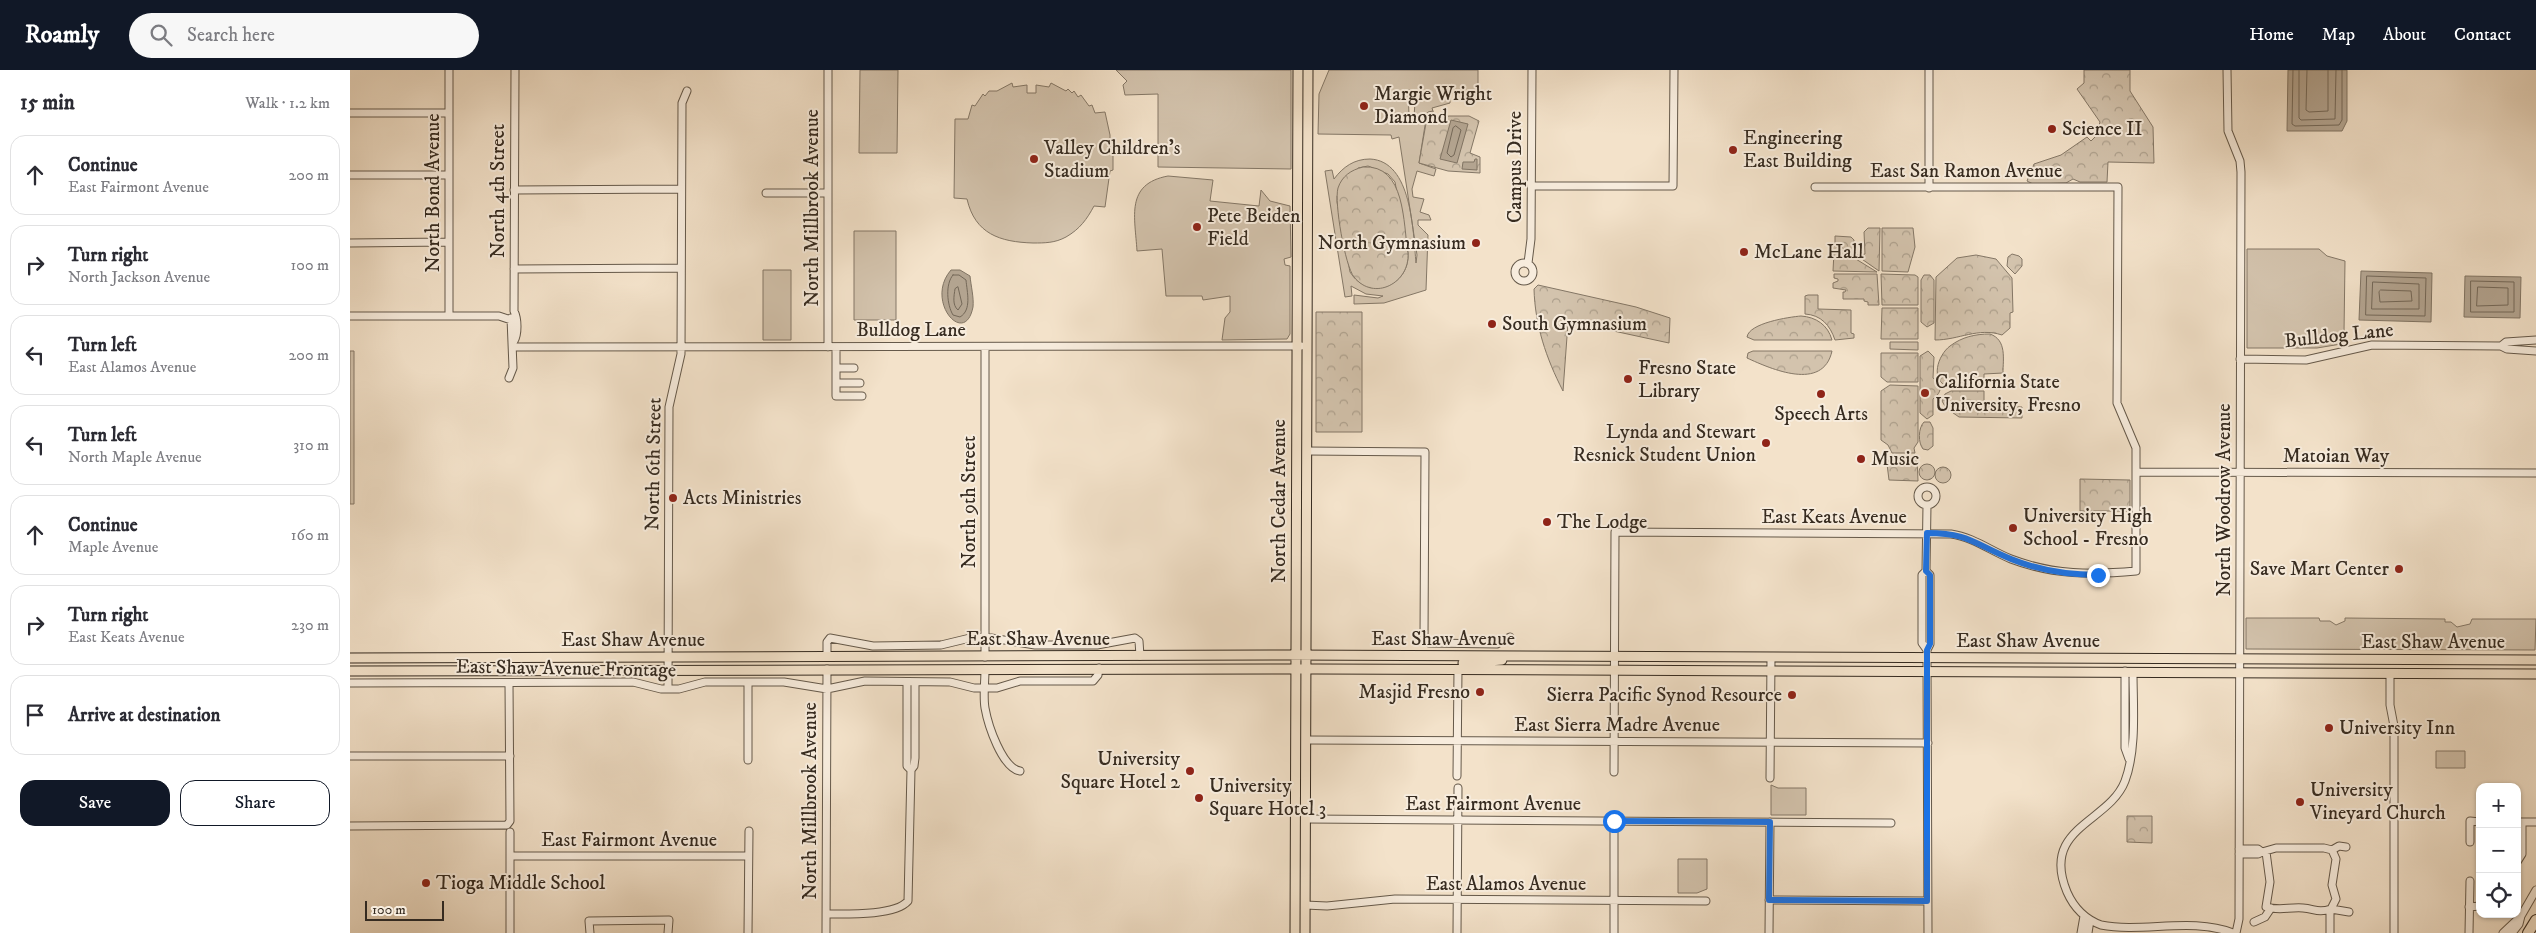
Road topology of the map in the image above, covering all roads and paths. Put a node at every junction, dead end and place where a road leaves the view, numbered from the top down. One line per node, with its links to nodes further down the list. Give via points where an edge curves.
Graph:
1 (449, 70): 12 (street, North Bond Avenue)
2 (514, 70): 19 (street, North 4th Street)
3 (828, 70): 21 (street, North Millbrook Avenue)
4 (1298, 70): 35 (main road, North Cedar Avenue)
5 (1308, 70): 36 (main road, North Cedar Avenue)
6 (1532, 70): 15 (street, Campus Drive)
7 (1674, 70): 15 (street, via 1673,186)
8 (1929, 70): 18 (street)
9 (2228, 70): 40 (street, North Woodrow Avenue, via 2228,131 2241,172)
10 (687, 91): 17 (street, North 6th Street, via 682,103)
11 (350, 113): 12 (street)
12 (449, 113): 14 (street, North Bond Avenue)
13 (350, 175): 14 (street)
14 (449, 175): 22 (street, North Bond Avenue)
15 (1531, 186): 24 (street, Campus Drive, via 1531,257)
16 (1815, 187): 18 (street, East San Ramon Avenue)
17 (681, 188): 19 (street); 25 (street, North 6th Street)
18 (1929, 188): 48 (street, East San Ramon Avenue, via 2118,187 2117,403 2135,440)
19 (514, 190): 26 (street, North 4th Street)
20 (766, 193): 21 (street)
21 (828, 193): 33 (street, North Millbrook Avenue)
22 (449, 242): 23 (street); 29 (street, North Bond Avenue)
23 (350, 243)
24 (1528, 263)
25 (681, 268): 26 (street); 38 (street, North 6th Street)
26 (514, 269): 27 (street, North 4th Street)
27 (514, 311): 30 (street, North 4th Street); 32 (street, North 4th Street)
28 (350, 316): 29 (street)
29 (449, 316): 30 (street, via 499,316)
30 (508, 319): 32 (street, North 4th Street)
31 (2536, 340): 37 (street, Bulldog Lane, via 2506,342)
32 (514, 344): 38 (street, Bulldog Lane); 43 (street, North 4th Street, via 513,368)
33 (832, 346): 34 (street, Bulldog Lane); 38 (street, Bulldog Lane); 41 (street, North Millbrook Avenue)
34 (985, 346): 35 (street, Bulldog Lane); 58 (street, North 9th Street)
35 (1297, 346): 36 (street, Bulldog Lane); 52 (main road, North Cedar Avenue)
36 (1307, 346): 47 (main road, North Cedar Avenue)
37 (2501, 346): 39 (street, Bulldog Lane); 40 (street, Bulldog Lane, via 2372,345 2306,360)
38 (681, 347): 70 (street, North 6th Street, via 669,407)
39 (2536, 351)
40 (2240, 359): 49 (street, North Woodrow Avenue)
41 (836, 368): 42 (street); 44 (street, North Millbrook Avenue)
42 (854, 368)
43 (509, 378)
44 (836, 383): 45 (street); 46 (street, via 836,396)
45 (860, 383)
46 (862, 396)
47 (1307, 451): 53 (main road, North Cedar Avenue); 57 (street, via 1424,452 1424,638 1429,644 1497,644)
48 (2137, 472): 49 (street, Matoian Way); 55 (street, East Keats Avenue, via 2136,571 2086,575 2056,572 2010,559 1963,536)
49 (2241, 473): 50 (street, Matoian Way); 72 (street, North Woodrow Avenue)
50 (2536, 473)
51 (1927, 505): 55 (street)
52 (1297, 507): 53 (main road); 54 (main road, North Cedar Avenue)
53 (1307, 528): 56 (main road, North Cedar Avenue)
54 (1297, 533): 56 (main road, via 1302,538 1302,566); 60 (main road, North Cedar Avenue)
55 (1927, 533): 59 (street, via 1926,571 1922,575 1922,643); 67 (street, East Keats Avenue, via 1615,532)
56 (1308, 586): 64 (main road, North Cedar Avenue)
57 (1510, 636)
58 (985, 637): 61 (street, via 942,645 873,646 830,638); 63 (street, via 1035,645 1097,645 1135,638 1139,642); 65 (street, North 9th Street)
59 (1927, 654): 71 (main road, East Shaw Avenue); 72 (main road, East Shaw Avenue); 86 (street)
60 (1296, 655): 63 (main road, East Shaw Avenue); 64 (main road, East Shaw Avenue); 79 (main road, North Cedar Avenue)
61 (827, 656): 65 (main road, East Shaw Avenue); 70 (main road, East Shaw Avenue)
62 (1090, 656): 63 (main road, East Shaw Avenue); 65 (main road, East Shaw Avenue); 78 (main road, via 1066,662 992,663)
63 (1140, 656)
64 (1307, 656): 66 (main road, East Shaw Avenue); 80 (main road, North Cedar Avenue)
65 (985, 657): 77 (main road, via 983,662 977,663 907,663)
66 (1516, 657): 67 (main road, East Shaw Avenue); 81 (main road, via 1490,663 1464,663)
67 (1614, 657): 71 (main road, East Shaw Avenue); 84 (street)
68 (350, 658): 69 (main road, East Shaw Avenue)
69 (382, 658): 70 (main road, East Shaw Avenue); 74 (main road, via 365,664)
70 (668, 658): 83 (street, North 6th Street)
71 (1770, 658): 85 (street)
72 (2238, 659): 73 (main road, East Shaw Avenue); 88 (street, North Woodrow Avenue)
73 (2536, 660)
74 (350, 664)
75 (1099, 668): 78 (main road, East Shaw Avenue); 79 (main road, East Shaw Avenue); 95 (street, East Shaw Avenue Frontage, via 1098,675 1092,680 1020,681)
76 (827, 669): 77 (main road, East Shaw Avenue); 83 (main road, East Shaw Avenue); 97 (street, North Millbrook Avenue)
77 (883, 669): 78 (main road, East Shaw Avenue)
78 (985, 669): 95 (street)
79 (1296, 669): 80 (main road, East Shaw Avenue); 103 (main road, North Cedar Avenue)
80 (1307, 669): 81 (main road, East Shaw Avenue); 98 (main road, North Cedar Avenue)
81 (1458, 669): 84 (main road, East Shaw Avenue); 99 (street)
82 (350, 670): 83 (main road, East Shaw Avenue)
83 (668, 670): 96 (street, North 6th Street)
84 (1614, 670): 85 (main road, East Shaw Avenue); 100 (street)
85 (1770, 670): 86 (main road, East Shaw Avenue); 101 (street)
86 (1927, 671): 87 (main road, East Shaw Avenue); 102 (street)
87 (2129, 672): 88 (main road, East Shaw Avenue); 151 (street, via 2124,748 2129,759 2126,776 2118,794 2071,837 2064,854 2064,886 2074,905)
88 (2238, 672): 89 (main road, East Shaw Avenue); 131 (street, North Woodrow Avenue)
89 (2390, 674): 90 (main road, East Shaw Avenue); 172 (street, via 2394,726)
90 (2536, 674)
91 (748, 682): 96 (street, East Shaw Avenue Frontage, via 705,682); 97 (street, East Shaw Avenue Frontage, via 790,682); 106 (street)
92 (911, 682): 95 (street, East Shaw Avenue Frontage, via 950,682); 97 (street, East Shaw Avenue Frontage, via 865,681); 149 (street, via 914,766 911,770 910,894 906,903 898,908)
93 (350, 683): 94 (street, East Shaw Avenue Frontage)
94 (510, 683): 96 (street, East Shaw Avenue Frontage, via 633,682); 105 (street)
95 (985, 688): 107 (street, via 986,709 1002,755 1008,766)
96 (668, 689)
97 (827, 689): 149 (street, North Millbrook Avenue)
98 (1306, 740): 99 (street, East Sierra Madre Avenue); 113 (main road, North Cedar Avenue)
99 (1458, 741): 100 (street, East Sierra Madre Avenue); 109 (street)
100 (1614, 742): 101 (street, East Sierra Madre Avenue); 108 (street)
101 (1770, 742): 102 (street, East Sierra Madre Avenue); 110 (street)
102 (1928, 743): 142 (street)
103 (1296, 751): 112 (main road, North Cedar Avenue); 113 (main road, via 1301,756)
104 (350, 756): 105 (street)
105 (510, 756): 123 (street, via 510,821 504,826)
106 (748, 760)
107 (1020, 771)
108 (1614, 772)
109 (1458, 776)
110 (1770, 778)
111 (1458, 788): 116 (street)
112 (1295, 792): 114 (main road, North Cedar Avenue); 115 (main road, via 1301,799 1301,815)
113 (1306, 801): 115 (main road, North Cedar Avenue)
114 (1296, 818): 126 (main road, via 1301,822 1302,833); 161 (main road, North Cedar Avenue)
115 (1306, 819): 116 (street, East Fairmont Avenue); 126 (main road, North Cedar Avenue)
116 (1457, 820): 117 (street, East Fairmont Avenue); 141 (street)
117 (1614, 821): 118 (street, East Fairmont Avenue); 138 (street)
118 (1770, 822): 122 (street, East Fairmont Avenue); 140 (street)
119 (2476, 822): 128 (street, via 2470,822)
120 (2521, 822): 121 (street)
121 (2536, 822)
122 (1891, 823)
123 (350, 826)
124 (749, 831): 134 (street)
125 (510, 832): 133 (street)
126 (1306, 837): 143 (main road, North Cedar Avenue)
127 (2521, 838): 135 (street)
128 (2470, 842)
129 (2346, 847): 130 (street)
130 (2332, 850): 132 (street, via 2276,848); 147 (street, via 2336,859 2332,885 2336,899)
131 (2239, 852): 132 (street, via 2258,849); 169 (street, North Woodrow Avenue, via 2239,919)
132 (2264, 852): 146 (street, via 2270,882 2266,907)
133 (510, 856): 134 (street, East Fairmont Avenue); 156 (street)
134 (748, 856): 159 (street)
135 (2521, 856)
136 (2470, 880): 145 (street)
137 (2536, 890): 150 (street)
138 (1614, 900): 139 (street, East Alamos Avenue); 141 (street, East Alamos Avenue); 164 (street)
139 (1706, 900)
140 (1769, 900): 142 (street); 165 (street)
141 (1457, 901): 143 (street, East Alamos Avenue, via 1395,900); 163 (street)
142 (1927, 901): 166 (street)
143 (1306, 905): 162 (main road, North Cedar Avenue)
144 (2476, 906): 145 (street)
145 (2469, 907): 173 (street)
146 (2271, 908): 147 (street); 155 (street, via 2265,917)
147 (2328, 910): 148 (street); 170 (street); 171 (street)
148 (2349, 912)
149 (826, 914): 160 (street, North Millbrook Avenue)
150 (2521, 916)
151 (2087, 918): 167 (street); 168 (street); 169 (street, via 2121,928 2217,929)
152 (2519, 918): 174 (street)
153 (2520, 918): 175 (street)
154 (2536, 920): 176 (highway)
155 (2254, 922)
156 (510, 933)
157 (590, 933): 158 (street, via 589,921 668,920)
158 (668, 933)
159 (748, 933)
160 (826, 933)
161 (1296, 933)
162 (1305, 933)
163 (1457, 933)
164 (1614, 933)
165 (1769, 933)
166 (1928, 933)
167 (2081, 933)
168 (2088, 933)
169 (2235, 933)
170 (2325, 933)
171 (2330, 933)
172 (2394, 933)
173 (2469, 933)
174 (2503, 933)
175 (2512, 933)
176 (2528, 933)

